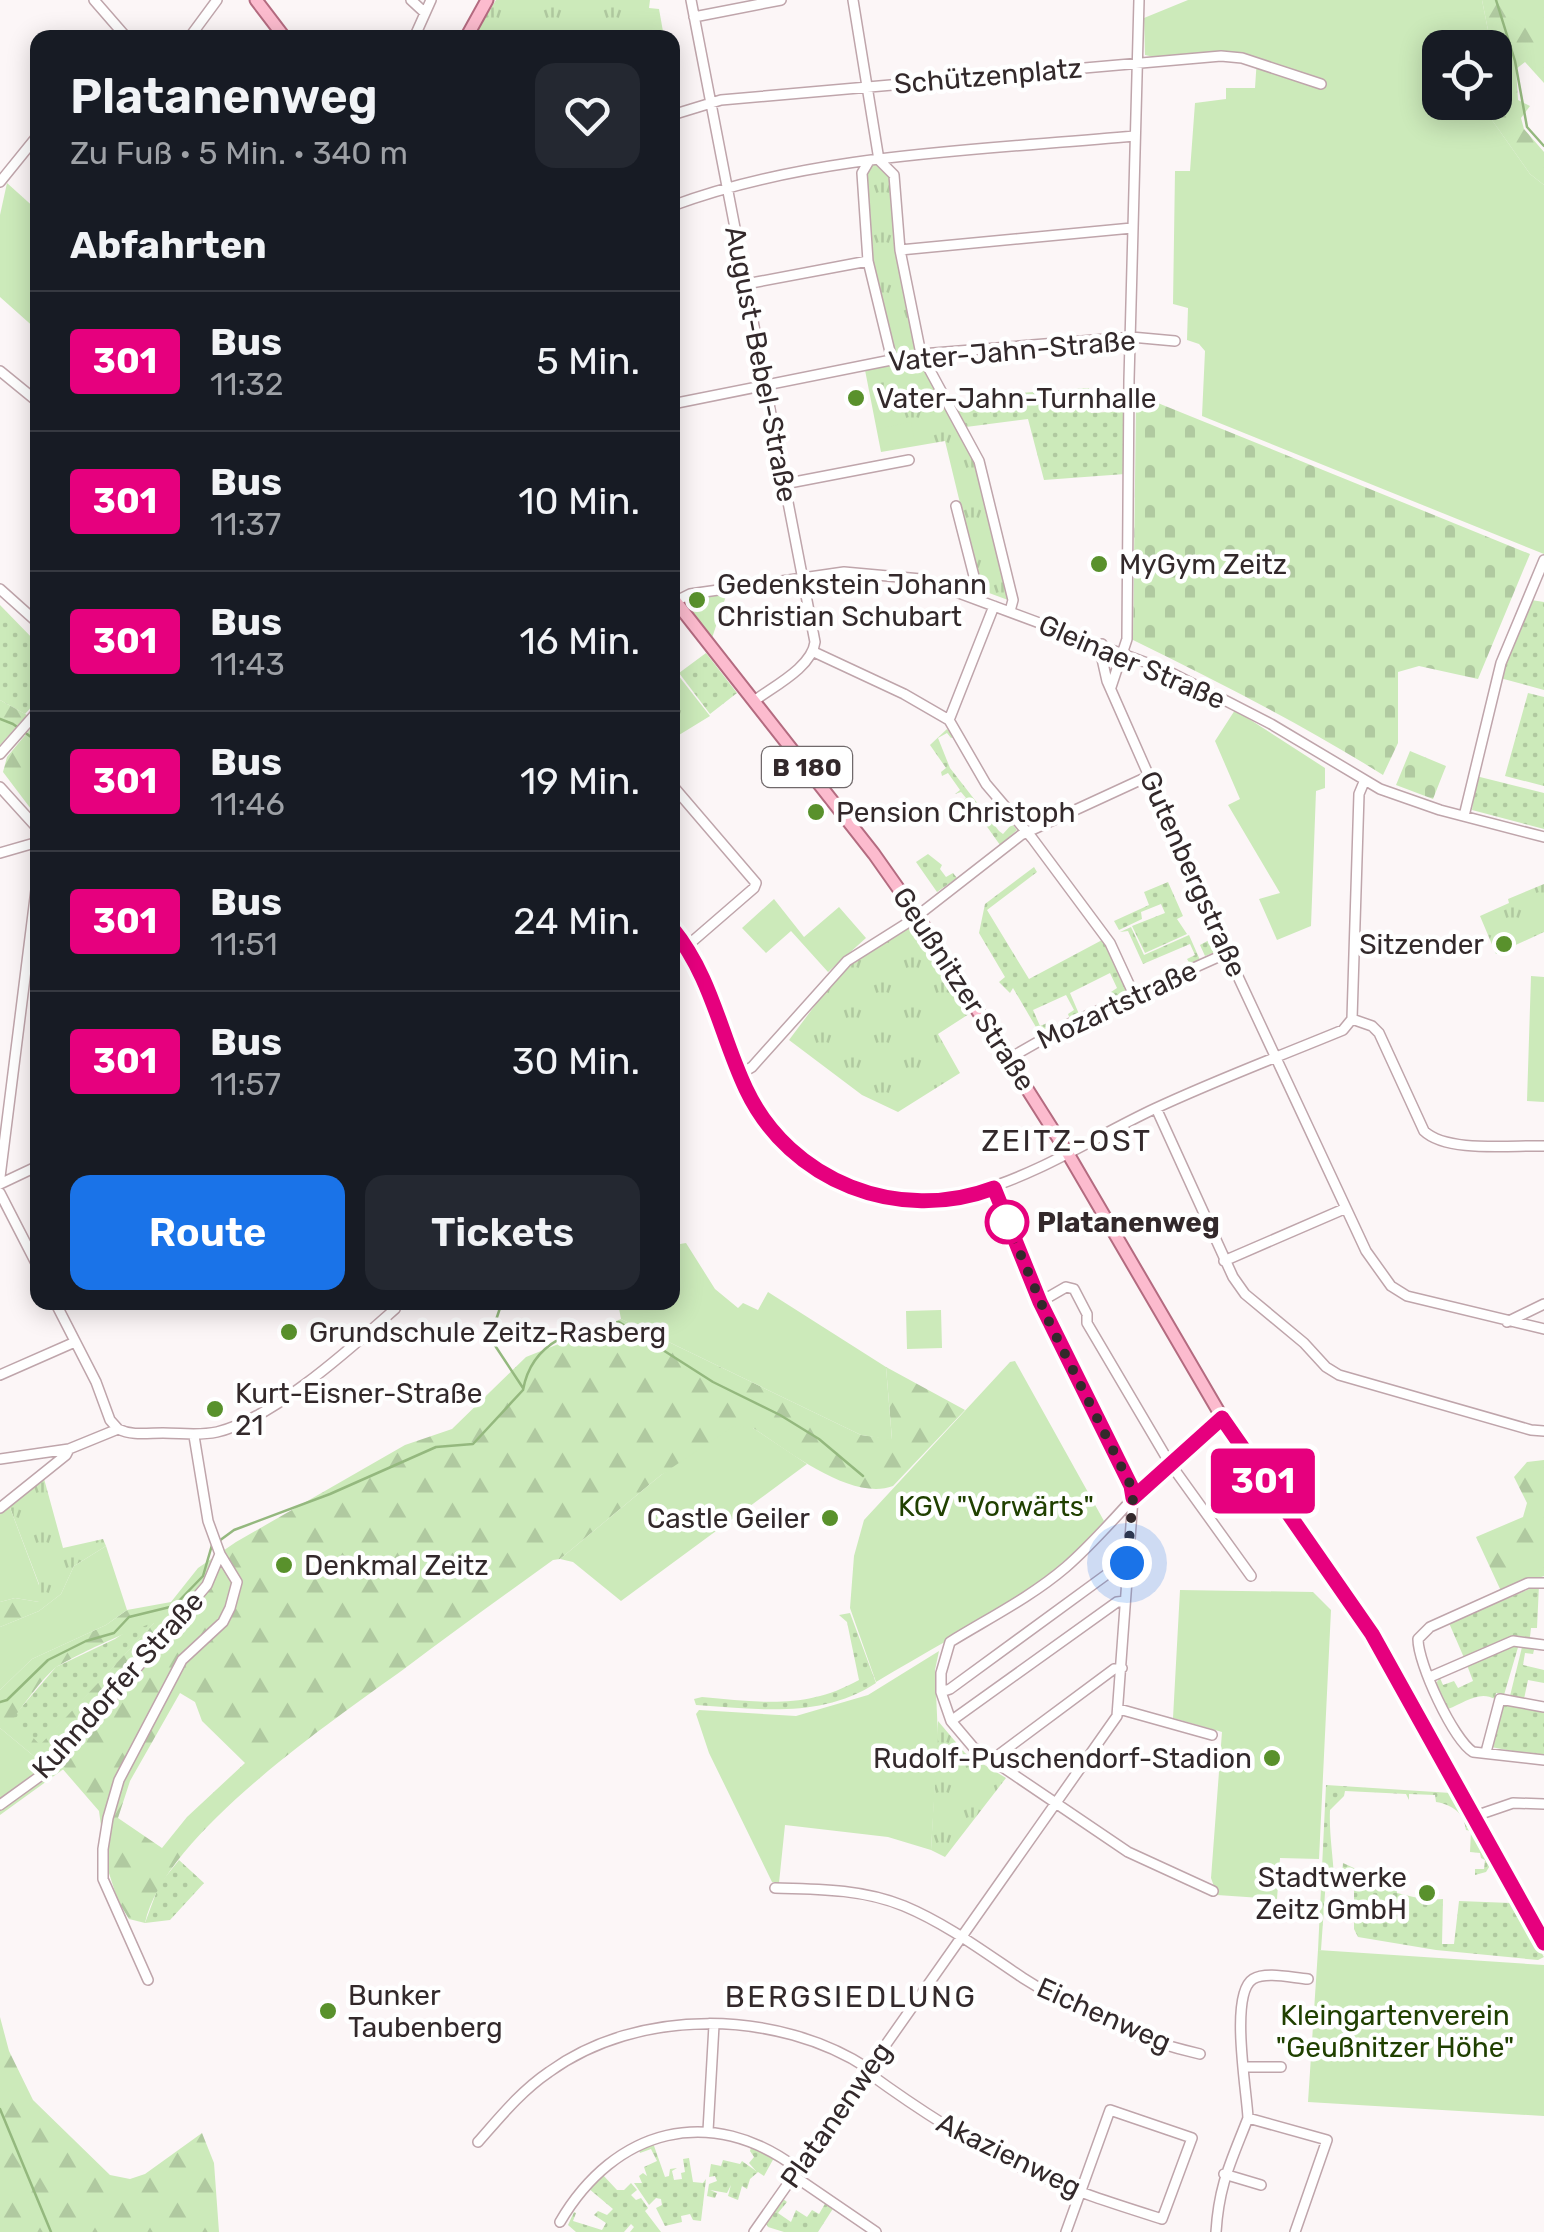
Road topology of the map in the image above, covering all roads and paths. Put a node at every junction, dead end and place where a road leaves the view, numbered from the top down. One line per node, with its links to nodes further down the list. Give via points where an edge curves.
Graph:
1 (94, 0): 13 (street)
2 (217, 0): 14 (street)
3 (256, 0): 15 (main road)
4 (410, 0): 11 (street)
5 (431, 0): 11 (street)
6 (487, 0): 17 (main road)
7 (691, 0): 12 (street, August-Bebel-Straße)
8 (781, 0): 12 (street)
9 (853, 0): 20 (street, Schützenplatz)
10 (1139, 0): 18 (street)
11 (424, 12): 16 (street)
12 (694, 17): 21 (street, August-Bebel-Straße)
13 (120, 30)
14 (195, 30)
15 (279, 30)
16 (419, 30)
17 (470, 30)
18 (1137, 62): 19 (street, Schützenplatz, via 1242,58); 20 (street, Schützenplatz); 23 (street)
19 (1321, 84)
20 (865, 88): 21 (street); 25 (street)
21 (710, 102): 22 (street); 27 (street, August-Bebel-Straße)
22 (680, 111)
23 (1134, 136): 25 (street); 29 (street)
24 (30, 145): 26 (street)
25 (874, 160): 27 (street); 30 (street, via 894,175); 31 (street, via 862,174)
26 (0, 182)
27 (726, 187): 28 (street); 32 (street, August-Bebel-Straße)
28 (680, 203)
29 (1132, 228): 30 (street); 33 (street)
30 (900, 250): 35 (street)
31 (868, 261): 32 (street); 36 (street)
32 (746, 284): 38 (street, August-Bebel-Straße)
33 (1132, 337): 34 (street, Vater-Jahn-Straße); 35 (street, Vater-Jahn-Straße); 55 (street)
34 (1175, 342)
35 (920, 354): 36 (street, Vater-Jahn-Straße); 51 (street, via 979,461 1013,600)
36 (892, 360): 38 (street, Vater-Jahn-Straße)
37 (0, 371): 39 (street)
38 (764, 384): 40 (street, Vater-Jahn-Straße); 42 (street, August-Bebel-Straße)
39 (30, 395)
40 (680, 402)
41 (909, 460): 42 (street)
42 (784, 484): 45 (street, August-Bebel-Straße)
43 (956, 506): 48 (street)
44 (1544, 560): 65 (street, via 1496,681)
45 (802, 577): 47 (street, Gleinaer Straße); 48 (street, Gleinaer Straße, via 901,575); 54 (street, August-Bebel-Straße)
46 (0, 589): 52 (street)
47 (680, 597)
48 (975, 598): 49 (street, Gleinaer Straße)
49 (994, 606): 51 (street, Gleinaer Straße); 59 (street)
50 (680, 607): 57 (main road, Geußnitzer Straße / B 180)
51 (1010, 611): 53 (street, Gleinaer Straße)
52 (30, 616)
53 (1102, 644): 55 (street, Gleinaer Straße); 56 (street, Gutenbergstraße)
54 (814, 652): 57 (street); 59 (street)
55 (1123, 652): 56 (street); 62 (street, Gleinaer Straße, via 1272,724)
56 (1111, 690): 61 (street, Gutenbergstraße)
57 (754, 701): 71 (main road, Geußnitzer Straße / B 180)
58 (30, 720): 60 (street)
59 (949, 720): 67 (street, via 986,784)
60 (0, 754)
61 (1149, 776): 67 (street); 75 (street, Gutenbergstraße)
62 (1364, 782): 65 (street, Gleinaer Straße); 77 (street, via 1358,794)
63 (0, 786): 66 (street)
64 (680, 795): 74 (street, via 756,883)
65 (1464, 816): 68 (street, Gleinaer Straße)
66 (30, 820)
67 (1026, 832): 71 (street); 76 (street, via 1110,942)
68 (1544, 837)
69 (30, 844): 70 (street)
70 (0, 853)
71 (917, 916): 78 (main road, Geußnitzer Straße / B 180); 80 (street, via 828,980)
72 (680, 938): 74 (street)
73 (30, 939): 85 (street)
74 (686, 946): 80 (street, via 707,982)
75 (1227, 954): 76 (street, Mozartstraße); 79 (street, Gutenbergstraße)
76 (1134, 995): 78 (street, Mozartstraße)
77 (1352, 1019): 79 (street, via 1342,1030); 82 (street, via 1380,1034 1432,1140)
78 (1008, 1058): 83 (main road, Geußnitzer Straße / B 180)
79 (1276, 1058): 81 (street); 88 (street, Gutenbergstraße)
80 (740, 1074): 86 (street, via 773,1132 838,1182 907,1200)
81 (1156, 1108): 83 (street); 90 (street)
82 (1544, 1146)
83 (1067, 1152): 86 (street); 99 (main road, Geußnitzer Straße / B 180)
84 (30, 1169): 85 (street)
85 (0, 1181)
86 (994, 1188): 91 (street, Platanenweg)
87 (0, 1193): 89 (street)
88 (1344, 1208): 90 (street); 95 (street, Gutenbergstraße, via 1366,1251 1398,1290)
89 (30, 1252)
90 (1224, 1260): 101 (street, via 1245,1294 1340,1375)
91 (1040, 1302): 105 (street, via 1074,1289 1087,1324); 106 (street, Platanenweg)
92 (1544, 1304): 95 (street)
93 (59, 1310): 97 (street)
94 (394, 1310): 102 (street, via 292,1392 238,1425)
95 (1507, 1322): 96 (street, Gutenbergstraße)
96 (1544, 1329)
97 (75, 1342): 98 (street); 100 (street)
98 (0, 1375)
99 (1222, 1418): 105 (street); 127 (main road, Geußnitzer Straße / B 180, via 1372,1634)
100 (118, 1429): 102 (street); 103 (street)
101 (1544, 1431)
102 (194, 1436): 108 (street)
103 (69, 1449): 104 (street); 107 (street)
104 (0, 1459)
105 (1169, 1462): 106 (street); 110 (street)
106 (1133, 1498): 109 (street, Platanenweg); 116 (street, via 1046,1583 950,1642)
107 (0, 1508)
108 (218, 1547): 126 (street, Kuhndorfer Straße, via 198,1600 54,1766); 133 (street, via 237,1582 230,1608 215,1632 182,1660 136,1745 116,1790 103,1848 102,1878)
109 (1127, 1563): 112 (street, Platanenweg); 116 (street)
110 (1251, 1576)
111 (1544, 1583): 115 (street, via 1425,1629 1418,1650)
112 (1121, 1601): 114 (street, Platanenweg); 119 (street)
113 (1544, 1645): 115 (street, via 1513,1642)
114 (1122, 1668): 118 (street, Platanenweg); 122 (street)
115 (1430, 1677): 121 (street, via 1461,1741 1473,1752)
116 (941, 1692): 119 (street)
117 (1544, 1707): 121 (street, via 1500,1700)
118 (1119, 1709): 120 (street); 124 (street, Platanenweg)
119 (951, 1721): 122 (street)
120 (1212, 1735)
121 (1486, 1752): 123 (street)
122 (993, 1760): 124 (street)
123 (1544, 1760)
124 (1056, 1802): 129 (street, via 1128,1852); 130 (street, Platanenweg)
125 (1544, 1804): 127 (street, via 1513,1803)
126 (0, 1805)
127 (1475, 1816): 131 (main road, Geußnitzer Straße / B 180)
128 (775, 1888): 130 (street, Eichenweg, via 874,1896)
129 (1213, 1891)
130 (962, 1936): 135 (street, Eichenweg, via 1062,2001); 138 (street, Platanenweg)
131 (1544, 1943)
132 (1308, 1979): 136 (street, via 1261,1976 1245,1988 1239,2040)
133 (148, 1980)
134 (714, 2025): 138 (street, Akazienweg, via 806,2038); 140 (street); 143 (street, Akazienweg, via 647,2030 587,2049 525,2090)
135 (1200, 2054)
136 (1246, 2067): 137 (street); 139 (street)
137 (1281, 2068)
138 (868, 2071): 144 (street, Platanenweg); 147 (street, Akazienweg, via 955,2133)
139 (1248, 2118): 142 (street); 145 (street)
140 (708, 2131): 144 (street, via 752,2141); 148 (street, via 671,2134 628,2152 590,2181)
141 (1336, 2131): 142 (street)
142 (1327, 2140): 153 (street)
143 (478, 2142)
144 (796, 2172): 149 (street, Platanenweg); 150 (street)
145 (1224, 2174): 146 (street); 152 (street)
146 (1261, 2185)
147 (1080, 2192): 147 (street, Akazienweg, via 1162,2220 1192,2138 1110,2110); 151 (street)
148 (560, 2222)
149 (754, 2232)
150 (876, 2232)
151 (1066, 2232)
152 (1216, 2232)
153 (1295, 2232)

